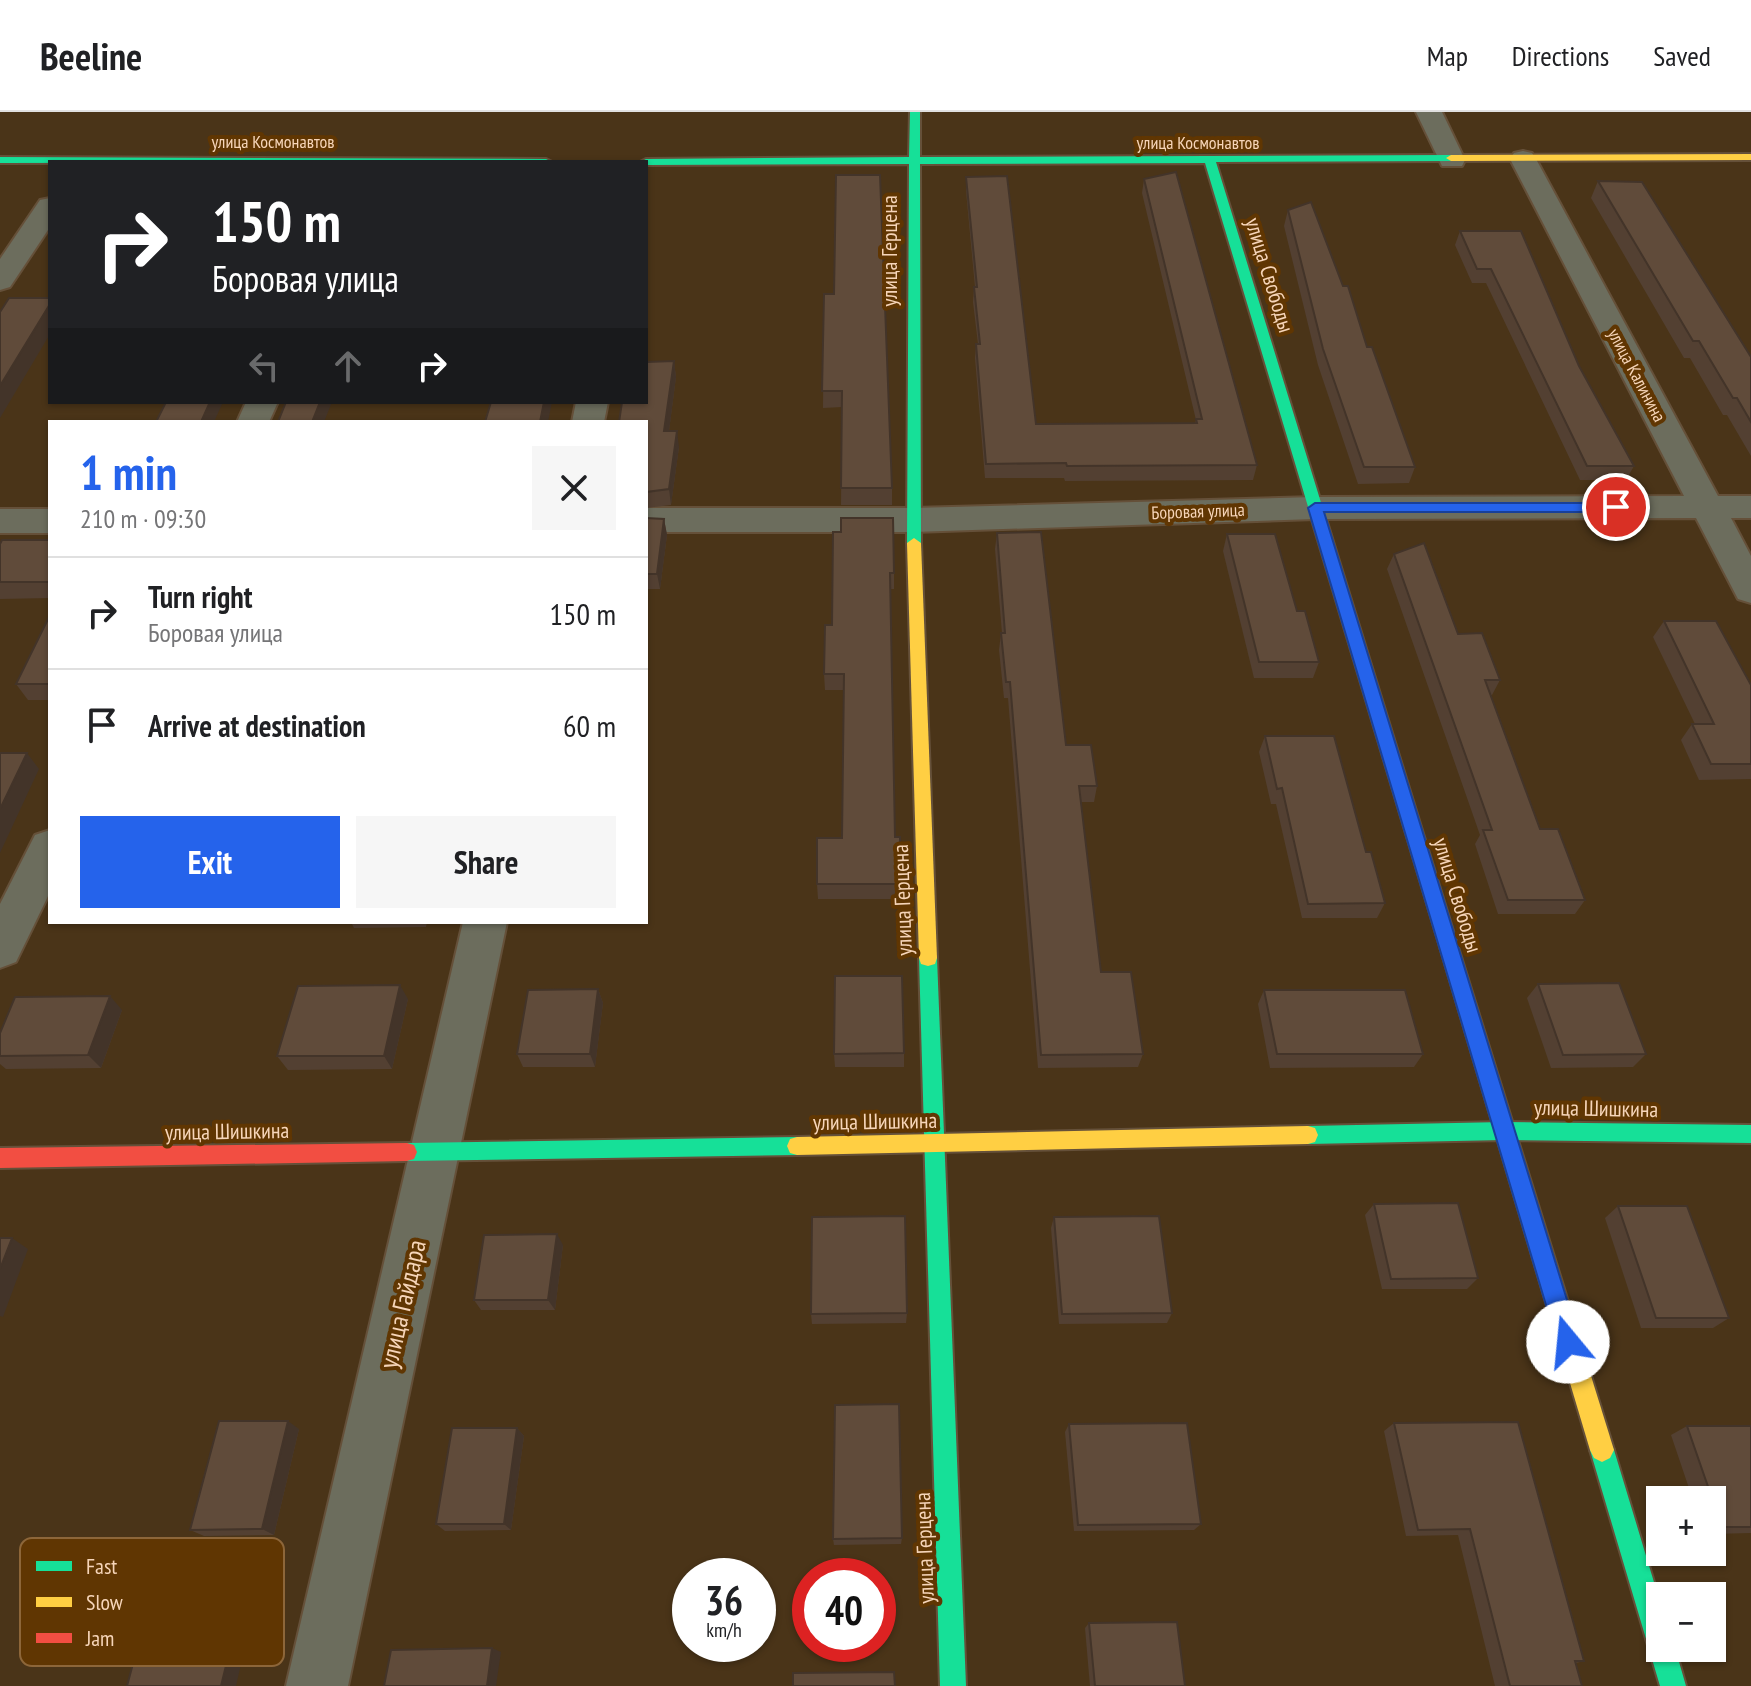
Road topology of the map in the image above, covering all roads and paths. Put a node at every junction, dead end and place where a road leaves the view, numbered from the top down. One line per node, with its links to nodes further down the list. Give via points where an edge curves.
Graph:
1 (915, 112): 10 (street, улица Герцена)
2 (1429, 112): 6 (street)
3 (1751, 157): 4 (street, улица Космонавтов)
4 (1523, 159): 6 (street, улица Космонавтов); 13 (street, улица Калинина)
5 (0, 160): 7 (street, улица Космонавтов)
6 (1452, 160): 8 (street, улица Космонавтов)
7 (48, 161)
8 (1210, 161): 10 (street, улица Космонавтов); 15 (street, улица Свободы)
9 (648, 162): 10 (street, улица Космонавтов)
10 (913, 164): 17 (street, улица Герцена)
11 (48, 209): 12 (street)
12 (0, 281)
13 (1706, 507): 14 (street, Боровая улица); 15 (street, Боровая улица); 20 (street, улица Калинина)
14 (1751, 507)
15 (1315, 508): 17 (street, Боровая улица); 24 (street, улица Свободы)
16 (648, 520): 17 (street, Боровая улица)
17 (913, 520): 26 (street, улица Герцена)
18 (0, 521): 19 (street)
19 (48, 521)
20 (1751, 590)
21 (48, 851): 23 (street)
22 (485, 924): 27 (street, улица Гайдара)
23 (0, 949)
24 (1504, 1131): 25 (street, улица Шишкина); 26 (street, улица Шишкина); 29 (street, улица Свободы)
25 (1751, 1134)
26 (934, 1144): 27 (street, улица Шишкина); 32 (street, улица Герцена)
27 (436, 1152): 28 (street, улица Шишкина); 31 (street, улица Гайдара)
28 (0, 1158)
29 (1646, 1596)
30 (1666, 1662): 33 (street, улица Свободы)
31 (317, 1686)
32 (953, 1686)
33 (1673, 1686)

